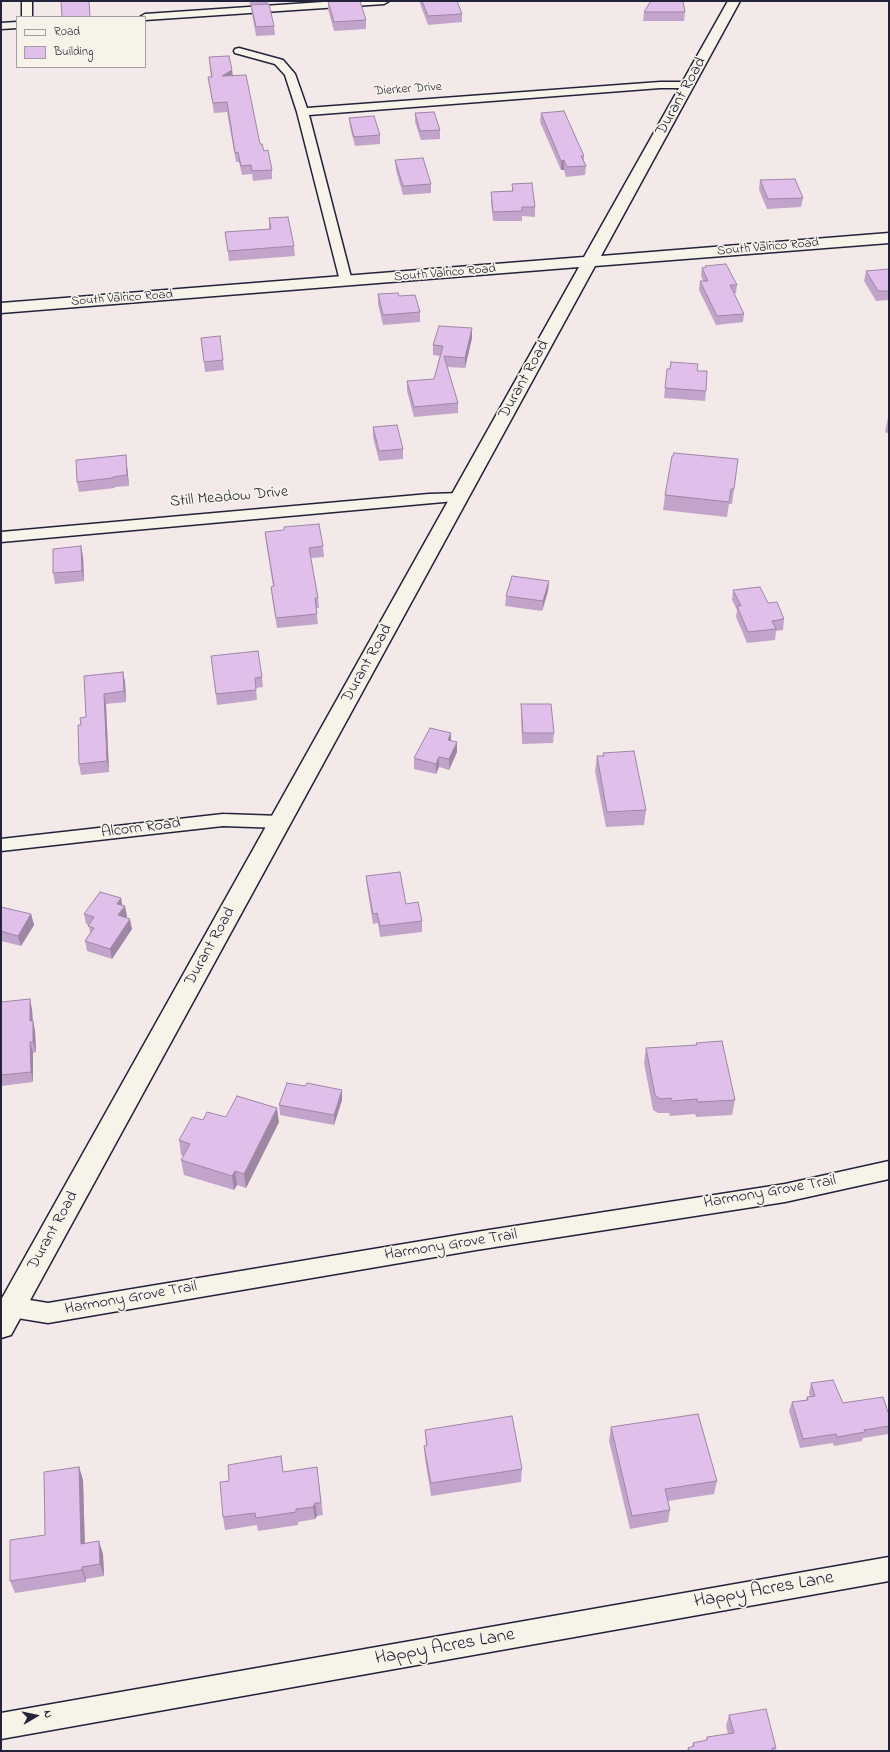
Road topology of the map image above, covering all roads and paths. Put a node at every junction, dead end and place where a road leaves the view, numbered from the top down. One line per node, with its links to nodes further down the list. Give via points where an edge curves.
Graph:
1 (27, 1): 6 (street)
2 (215, 1): 5 (street)
3 (384, 1): 5 (street)
4 (734, 1): 11 (street, Durant Road)
5 (218, 12): 7 (street)
6 (27, 16)
7 (146, 17)
8 (16, 25): 9 (street)
9 (1, 26)
10 (239, 51): 12 (street, via 278,62 290,74)
11 (688, 85): 12 (street, Dierker Drive); 14 (street, Durant Road)
12 (303, 112): 15 (street)
13 (889, 238): 14 (street, South Valrico Road)
14 (590, 262): 15 (street, South Valrico Road); 17 (street, Durant Road)
15 (346, 281): 16 (street, South Valrico Road)
16 (1, 308)
17 (461, 497): 18 (street, Still Meadow Drive); 19 (street, Durant Road)
18 (1, 537)
19 (281, 822): 20 (street, Alcorn Road, via 223,820); 22 (street, Durant Road)
20 (1, 845)
21 (889, 1170): 22 (street, Harmony Grove Trail, via 785,1193 476,1241 48,1313)
22 (11, 1307): 23 (street, Durant Road)
23 (1, 1326)
24 (889, 1569): 25 (street, Happy Acres Lane)
25 (1, 1726)

